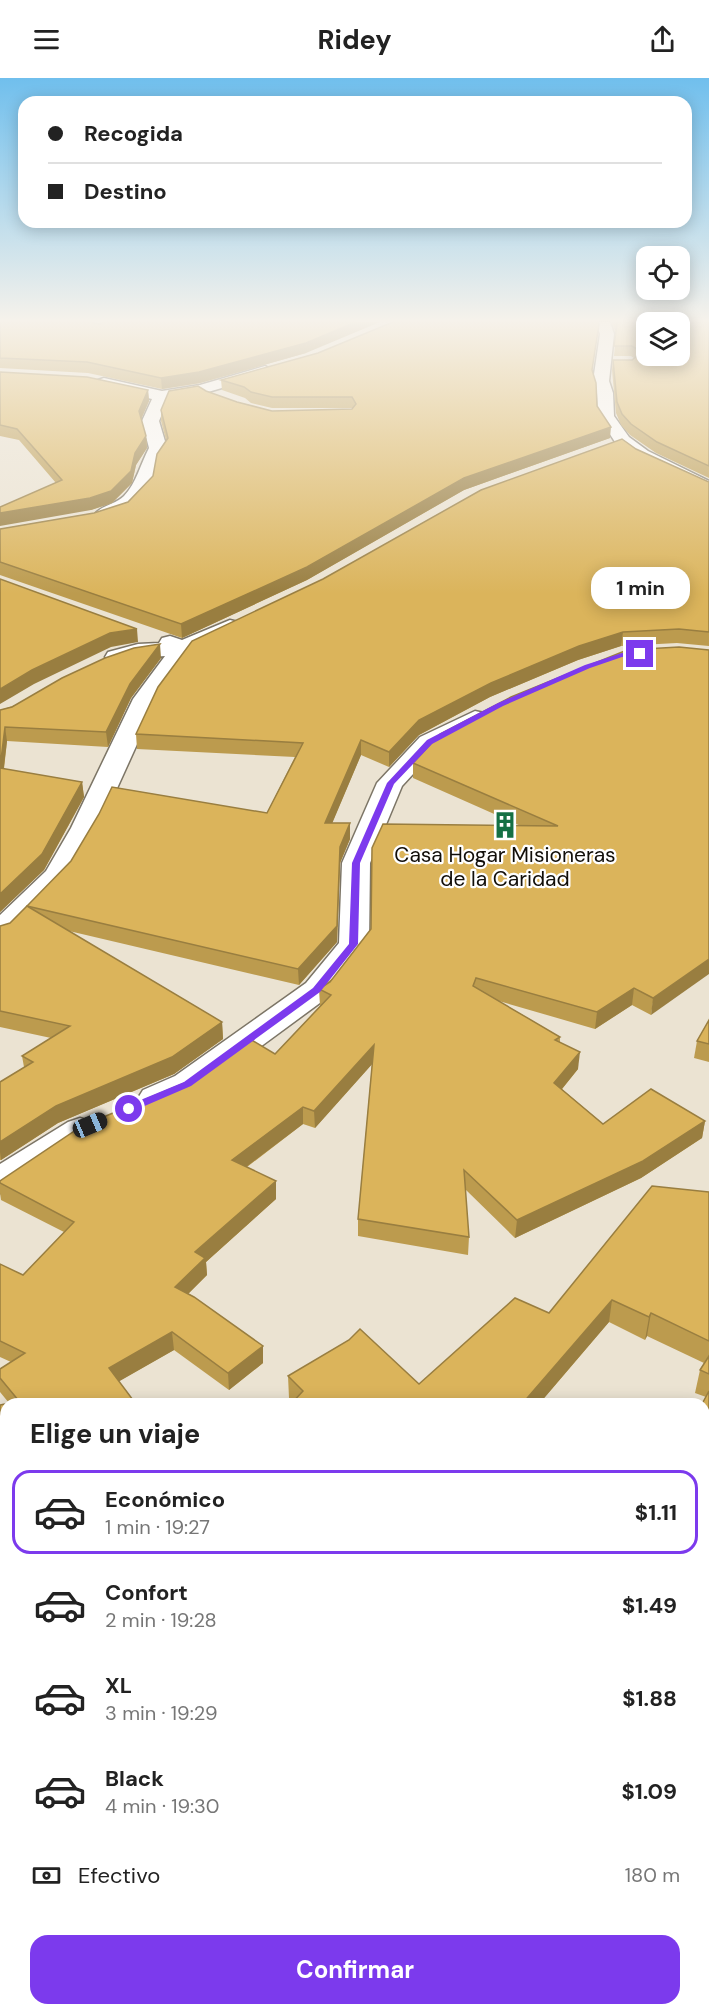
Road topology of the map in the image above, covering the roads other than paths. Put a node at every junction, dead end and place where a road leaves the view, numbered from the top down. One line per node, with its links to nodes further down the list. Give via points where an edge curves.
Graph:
1 (152, 412): 4 (street, via 151,433 158,448 147,465 143,486 120,509)
2 (606, 412): 3 (street, via 614,445)
3 (709, 488)
4 (85, 519)
5 (245, 620): 7 (street)
6 (129, 629): 7 (street)
7 (183, 648): 8 (street, via 120,654); 10 (street, via 145,699 85,828 57,876)
8 (94, 667)
9 (501, 704): 11 (street, via 429,742 390,783 356,863 354,944 317,990 188,1084)
10 (1, 930)
11 (135, 1106)
12 (103, 1120): 13 (street, via 71,1133)
13 (0, 1181)

